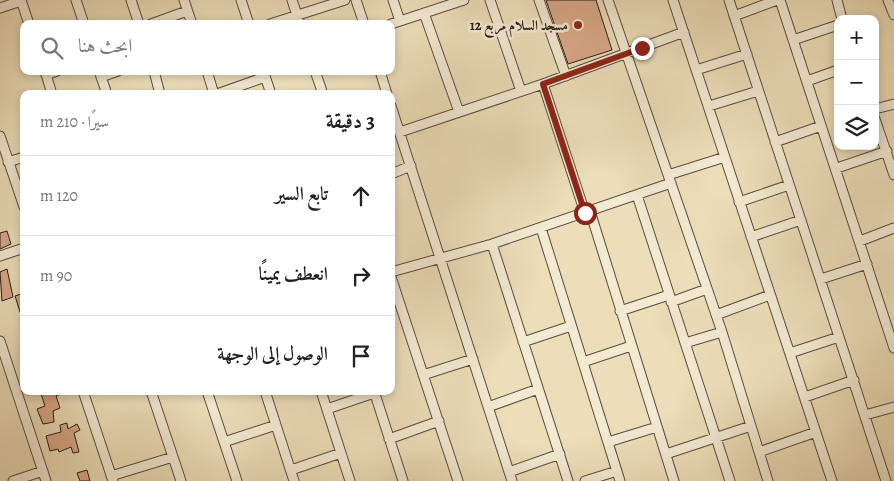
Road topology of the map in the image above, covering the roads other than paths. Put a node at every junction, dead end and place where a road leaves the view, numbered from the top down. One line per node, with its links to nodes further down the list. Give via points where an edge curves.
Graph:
1 (21, 0): 20 (street); 26 (street)
2 (76, 0): 27 (street)
3 (131, 0): 28 (street)
4 (184, 0): 21 (street)
5 (241, 0): 31 (street)
6 (292, 0): 32 (street)
7 (345, 0): 32 (street)
8 (356, 0): 33 (street)
9 (393, 0): 34 (street)
10 (464, 0): 19 (street)
11 (490, 0): 62 (street)
12 (539, 0): 51 (street)
13 (608, 0): 39 (street)
14 (673, 0): 37 (street)
15 (729, 0): 25 (street)
16 (779, 0): 25 (street); 38 (street)
17 (837, 0): 23 (street)
18 (888, 0): 24 (street)
19 (450, 2): 22 (street)
20 (0, 8)
21 (187, 11): 29 (street); 30 (street)
22 (424, 13): 35 (street); 67 (street)
23 (841, 15)
24 (894, 15)
25 (734, 16): 40 (street)
26 (28, 20)
27 (83, 20)
28 (138, 20)
29 (162, 20)
30 (190, 20)
31 (248, 20)
32 (298, 20)
33 (363, 20)
34 (395, 20)
35 (395, 22)
36 (834, 26): 38 (street)
37 (684, 32): 39 (street); 41 (street)
38 (793, 40): 52 (street)
39 (626, 54): 51 (street); 83 (street)
40 (746, 54): 41 (street); 63 (street)
41 (696, 70): 65 (street)
42 (834, 71): 52 (street)
43 (47, 75): 54 (street)
44 (100, 75): 55 (street)
45 (155, 75): 56 (street)
46 (209, 75): 57 (street)
47 (262, 75): 58 (street)
48 (264, 75): 59 (street)
49 (316, 75): 60 (street)
50 (381, 75): 61 (street)
51 (566, 76): 53 (street)
52 (806, 81): 69 (street)
53 (543, 84): 62 (street); 88 (street)
54 (51, 90)
55 (106, 90)
56 (159, 90)
57 (214, 90)
58 (226, 90)
59 (270, 90)
60 (321, 90)
61 (386, 90)
62 (521, 91): 67 (street)
63 (758, 91): 65 (street); 73 (street)
64 (894, 104): 66 (street)
65 (709, 106): 76 (street)
66 (879, 108)
67 (459, 112): 71 (street)
68 (395, 118): 71 (street)
69 (821, 126): 73 (street); 80 (street)
70 (879, 130): 74 (street)
71 (400, 132): 79 (street)
72 (0, 136): 75 (street)
73 (775, 142): 84 (street)
74 (887, 151): 80 (street); 82 (street)
75 (2, 152): 78 (street)
76 (725, 157): 83 (street); 87 (street)
77 (20, 158): 78 (street)
78 (8, 162): 86 (street)
79 (411, 166): 81 (street); 97 (street)
80 (837, 168): 93 (street)
81 (395, 172)
82 (894, 175)
83 (670, 179): 85 (street); 102 (street)
84 (789, 185): 87 (street); 89 (street)
85 (637, 195): 88 (street); 104 (street)
86 (20, 196)
87 (739, 202): 92 (street)
88 (587, 212): 90 (street); 105 (street)
89 (801, 220): 92 (street); 100 (street)
90 (541, 228): 94 (street); 108 (street)
91 (894, 228): 93 (street)
92 (751, 237): 103 (street)
93 (860, 241): 98 (street)
94 (492, 244): 97 (street); 112 (street)
95 (20, 249): 96 (street)
96 (0, 256)
97 (441, 258): 99 (street); 117 (street)
98 (867, 264): 100 (street); 107 (street)
99 (395, 271)
100 (821, 279): 110 (street)
101 (395, 289): 119 (street)
102 (707, 289): 104 (street); 106 (street)
103 (770, 295): 106 (street); 116 (street)
104 (670, 298): 105 (street); 113 (street)
105 (620, 311): 114 (street)
106 (716, 315): 109 (street)
107 (890, 325): 115 (street)
108 (571, 326): 112 (street); 118 (street)
109 (722, 332): 113 (street); 138 (street)
110 (839, 337): 116 (street); 120 (street)
111 (0, 342): 121 (street)
112 (523, 342): 122 (street)
113 (685, 343): 141 (street)
114 (631, 346): 118 (street); 139 (street)
115 (894, 348)
116 (790, 353): 131 (street)
117 (473, 359): 119 (street); 132 (street)
118 (583, 362): 144 (street)
119 (423, 375): 136 (street)
120 (854, 380): 131 (street); 135 (street)
121 (20, 387)
122 (538, 389): 132 (street); 147 (street)
123 (22, 395): 151 (street)
124 (84, 395): 154 (street)
125 (151, 395): 149 (street)
126 (208, 395): 143 (street)
127 (266, 395): 137 (street)
128 (322, 395): 134 (street)
129 (366, 395): 134 (street)
130 (375, 395): 142 (street)
131 (804, 397): 140 (street)
132 (488, 407): 153 (street)
133 (894, 407): 135 (street)
134 (327, 409): 146 (street)
135 (865, 415): 170 (street)
136 (439, 421): 142 (street); 162 (street)
137 (276, 425): 143 (street); 150 (street)
138 (751, 426): 141 (street); 145 (street)
139 (657, 427): 144 (street); 148 (street)
140 (816, 432): 145 (street); 169 (street)
141 (716, 438): 148 (street); 167 (street)
142 (389, 439): 161 (street)
143 (224, 442): 158 (street)
144 (608, 442): 152 (street)
145 (759, 452): 168 (street)
146 (341, 453): 150 (street); 160 (street)
147 (560, 454): 153 (street); 163 (street)
148 (666, 454): 166 (street)
149 (173, 457): 154 (street); 157 (street)
150 (291, 470): 159 (street)
151 (43, 471): 155 (street); 156 (street)
152 (617, 471): 164 (street); 165 (street)
153 (511, 476)
154 (112, 478)
155 (13, 481)
156 (46, 481)
157 (181, 481)
158 (237, 481)
159 (294, 481)
160 (350, 481)
161 (403, 481)
162 (458, 481)
163 (568, 481)
164 (586, 481)
165 (620, 481)
166 (674, 481)
167 (730, 481)
168 (768, 481)
169 (832, 481)
170 (886, 481)

